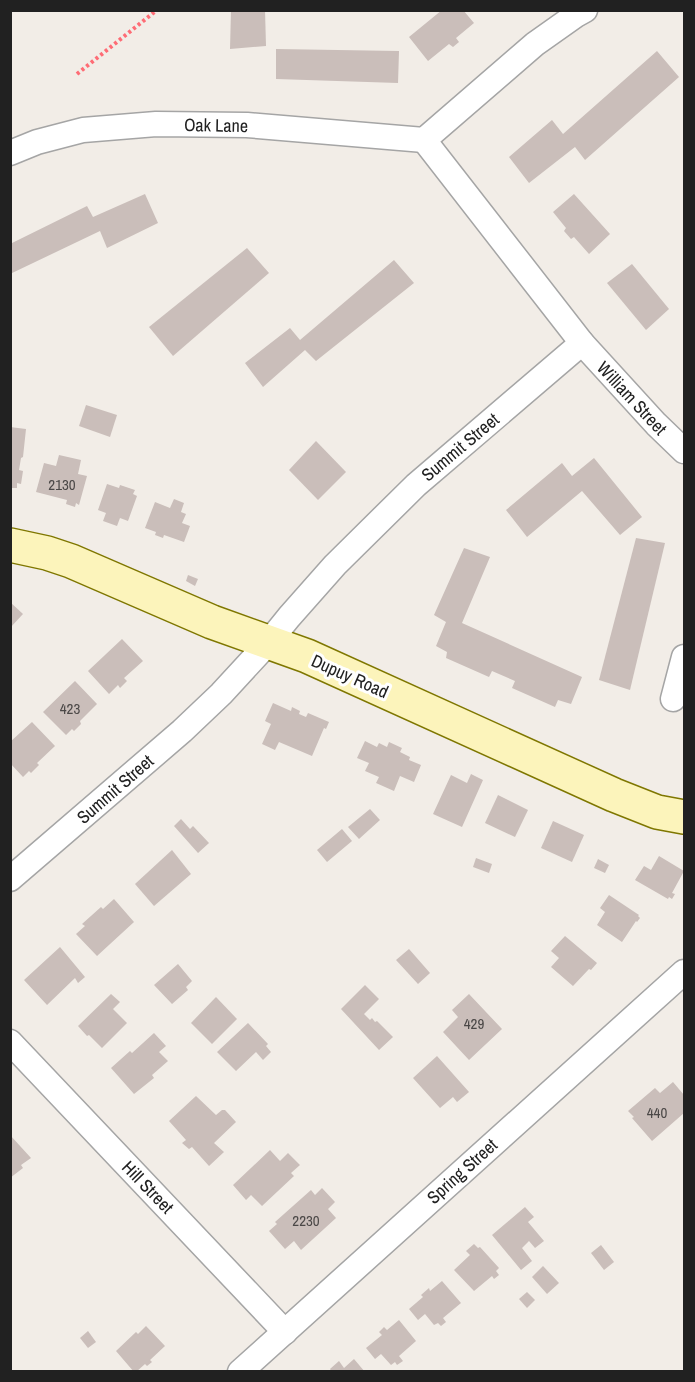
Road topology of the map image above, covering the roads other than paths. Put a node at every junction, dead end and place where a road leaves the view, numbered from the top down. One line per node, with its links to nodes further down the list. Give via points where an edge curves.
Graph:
1 (585, 10): 2 (street, via 535,44)
2 (424, 140): 3 (street, Oak Lane, via 248,125 156,124 83,130); 4 (street)
3 (10, 153)
4 (582, 343): 5 (street, William Street); 7 (street, Summit Street, via 416,485 335,565)
5 (684, 451)
6 (10, 545): 7 (street, Dupuy Road, via 71,561)
7 (268, 643): 10 (street, Dupuy Road, via 307,656 614,795 657,812); 11 (street, Summit Street, via 182,731)
8 (684, 657): 9 (street)
9 (673, 699)
10 (684, 817)
11 (10, 879)
12 (684, 972): 14 (street, Spring Street)
13 (10, 1042): 14 (street, Hill Street)
14 (285, 1332): 15 (street, Spring Street)
15 (240, 1371)

